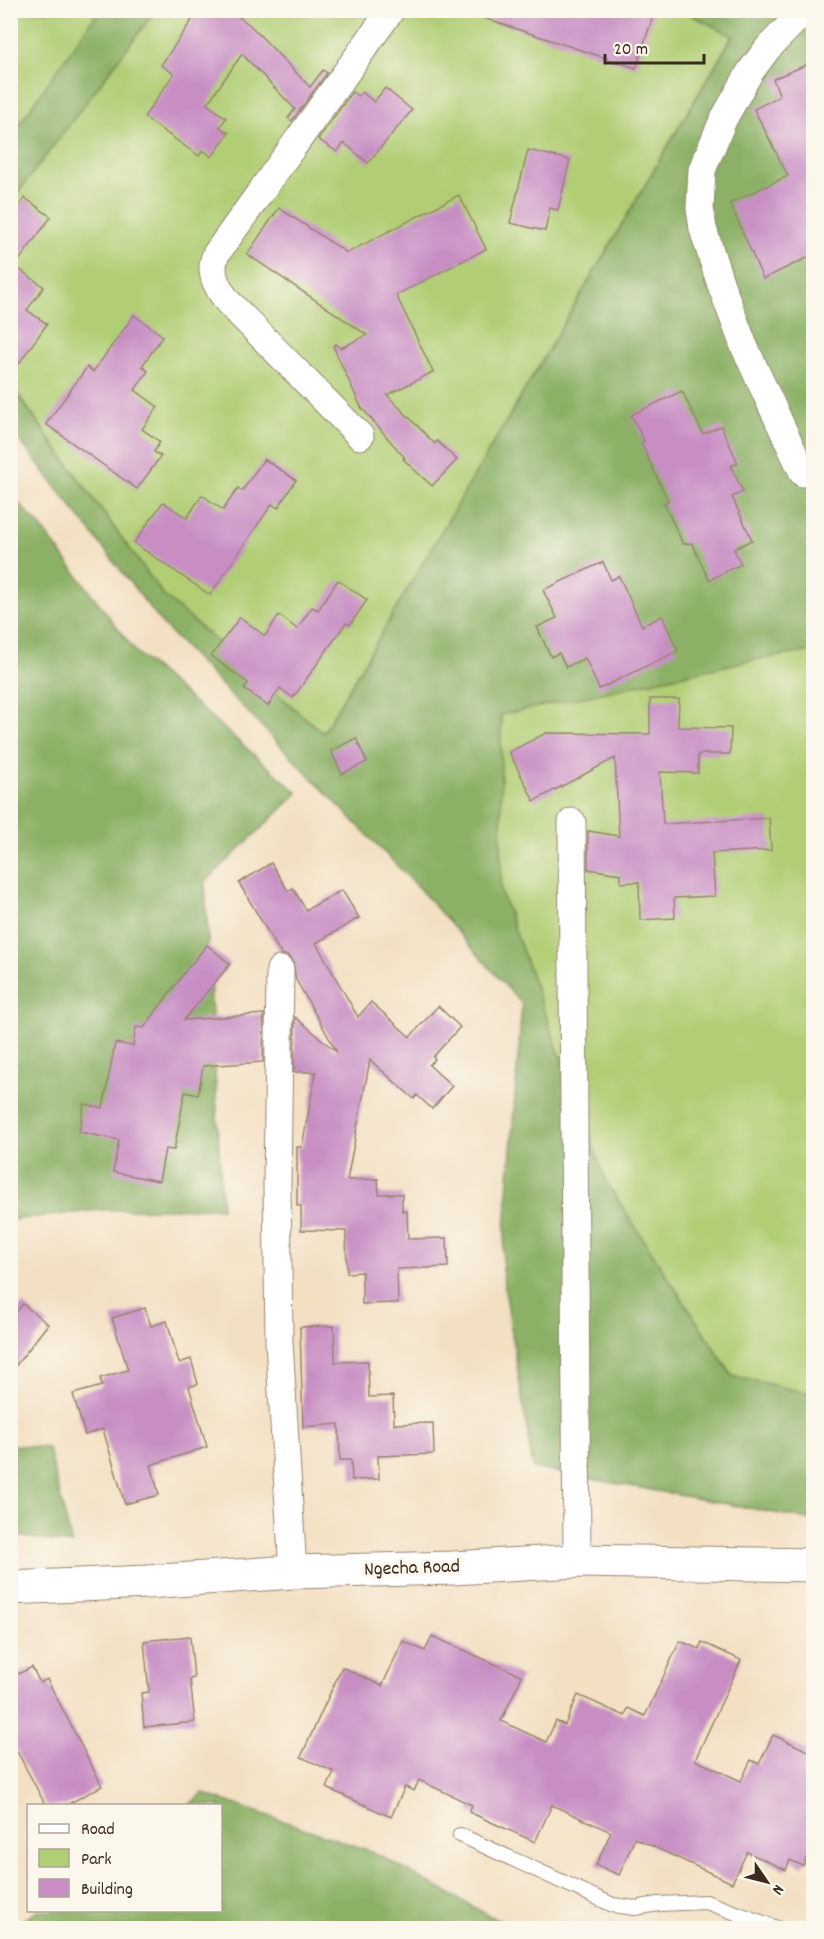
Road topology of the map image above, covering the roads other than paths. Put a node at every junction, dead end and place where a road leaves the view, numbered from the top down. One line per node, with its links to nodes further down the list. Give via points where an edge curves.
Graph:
1 (391, 10): 3 (street, via 216,254 213,265 214,278 228,302)
2 (805, 10): 4 (street, via 750,72 723,120 702,170 700,208 703,229 740,336)
3 (360, 436)
4 (803, 473)
5 (572, 822): 7 (street)
6 (280, 970): 9 (street, via 279,1341)
7 (577, 1561): 8 (street, Ngecha Road); 9 (street, Ngecha Road)
8 (813, 1565)
9 (293, 1572): 10 (street, Ngecha Road)
10 (10, 1588)
11 (460, 1835): 12 (lane, via 613,1905 635,1908 706,1902)
12 (777, 1929)

